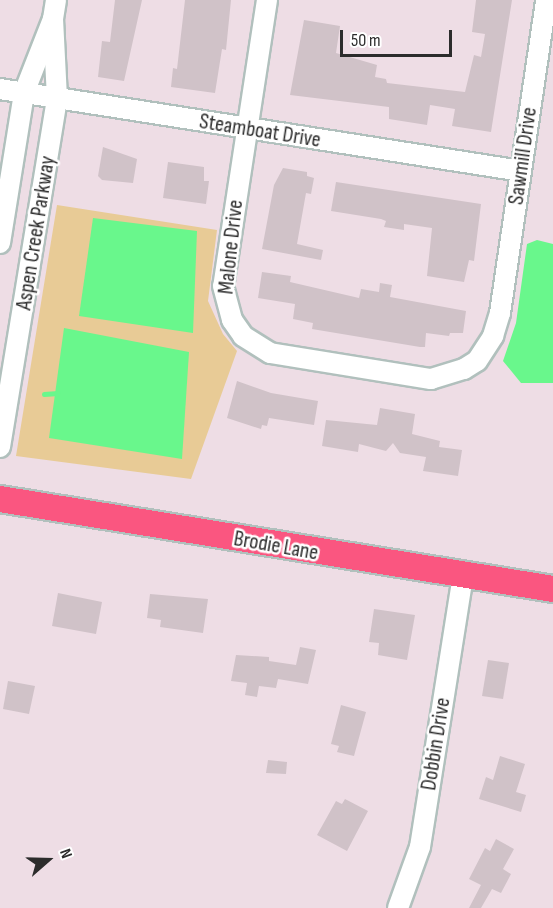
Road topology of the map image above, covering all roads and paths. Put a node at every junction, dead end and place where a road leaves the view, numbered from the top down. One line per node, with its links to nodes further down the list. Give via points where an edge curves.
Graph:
1 (267, 0): 7 (street, Malone Drive)
2 (546, 0): 8 (street, Sawmill Drive)
3 (55, 9): 5 (street, Aspen Creek Parkway); 6 (street, Aspen Creek Parkway)
4 (0, 89): 5 (street, Steamboat Drive)
5 (24, 93): 6 (street, Steamboat Drive); 9 (street, Aspen Creek Parkway)
6 (57, 98): 7 (street, Steamboat Drive); 11 (street, Aspen Creek Parkway)
7 (246, 129): 8 (street, Steamboat Drive); 10 (street, Malone Drive, via 224,286 232,320 255,346 270,353 431,379 454,374 477,361 493,336)
8 (521, 171): 10 (street, Sawmill Drive)
9 (0, 243)
10 (500, 313)
11 (0, 447)
12 (0, 499): 13 (main road, Brodie Lane)
13 (463, 576): 14 (main road, Brodie Lane); 15 (street, Dobbin Drive, via 420,847)
14 (553, 589)
15 (398, 908)

